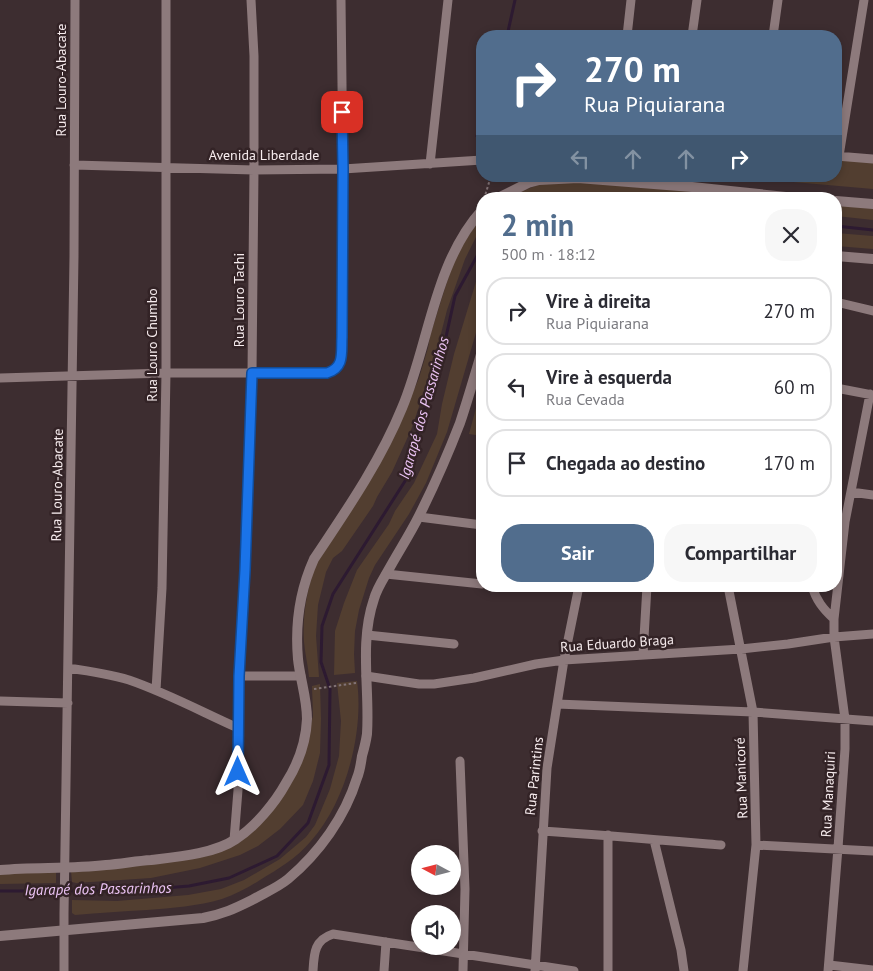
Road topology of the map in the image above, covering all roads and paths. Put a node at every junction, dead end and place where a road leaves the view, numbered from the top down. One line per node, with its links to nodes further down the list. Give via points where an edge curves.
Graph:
1 (75, 0): 18 (street, Rua Louro-Abacate)
2 (166, 0): 19 (street, Rua Louro Chumbo)
3 (252, 0): 21 (street, Rua Louro Tachi)
4 (341, 0): 20 (street)
5 (448, 0): 17 (street)
6 (631, 0): 10 (street)
7 (697, 0): 11 (street)
8 (778, 0): 12 (street)
9 (864, 0): 13 (street)
10 (628, 30)
11 (693, 30)
12 (774, 30)
13 (842, 132)
14 (842, 156): 15 (street)
15 (873, 159)
16 (476, 160): 17 (street, Avenida Liberdade)
17 (430, 164): 20 (street, Avenida Liberdade)
18 (74, 165): 19 (street, Avenida Liberdade); 36 (street, Rua Louro-Abacate)
19 (166, 168): 21 (street, Avenida Liberdade); 34 (street, Rua Louro Chumbo)
20 (343, 169): 21 (street, Avenida Liberdade); 35 (street, via 341,355 338,369 327,373)
21 (254, 170): 35 (street, Rua Louro Tachi)
22 (532, 182): 24 (street)
23 (629, 182): 25 (street)
24 (510, 192)
25 (739, 192)
26 (842, 201): 27 (street)
27 (873, 204)
28 (476, 218): 62 (street, via 457,247 444,278 401,410 366,477 314,559 304,584 297,633)
29 (842, 256): 30 (street)
30 (873, 259)
31 (842, 303): 32 (street)
32 (873, 311)
33 (476, 370): 42 (street, via 460,422)
34 (166, 373): 35 (street); 36 (street); 64 (street, Rua Louro Chumbo, via 162,588)
35 (252, 373): 61 (street, Rua Louro Tachi)
36 (72, 376): 37 (street); 60 (street, Rua Louro-Abacate)
37 (0, 378)
38 (842, 389): 39 (street)
39 (871, 395): 40 (street, Rua Manaquiri)
40 (851, 492): 41 (street); 44 (street, Rua Manaquiri)
41 (873, 495)
42 (419, 517): 43 (street); 45 (street)
43 (476, 524)
44 (842, 554)
45 (386, 574): 46 (street); 54 (street, via 373,601)
46 (476, 583)
47 (578, 592): 59 (street, Rua Parintins)
48 (647, 592): 58 (street)
49 (729, 592): 57 (street, Rua Manicoré)
50 (814, 592): 52 (street, via 824,610)
51 (837, 592): 52 (street, Rua Manaquiri)
52 (834, 618): 55 (street, Rua Manaquiri)
53 (873, 634): 55 (street, Rua Eduardo Braga)
54 (367, 636): 56 (street); 63 (street)
55 (834, 636): 57 (street, Rua Eduardo Braga); 70 (street, Rua Manaquiri)
56 (454, 644)
57 (741, 649): 58 (street, Rua Eduardo Braga); 69 (street, Rua Manicoré)
58 (642, 655): 59 (street, Rua Eduardo Braga)
59 (564, 660): 63 (street, Rua Eduardo Braga, via 434,684); 68 (street, Rua Parintins)
60 (68, 668): 64 (street, via 102,673); 67 (street, Rua Louro-Abacate)
61 (239, 676): 62 (street); 72 (street, Rua Louro Tachi)
62 (301, 676): 76 (street, via 307,718 297,764 276,800)
63 (363, 679): 65 (path); 84 (street, via 368,709 367,736 358,777 321,846 287,880 232,910 203,918)
64 (156, 690): 72 (street)
65 (311, 690)
66 (0, 701): 67 (street)
67 (68, 703): 82 (street, Rua Louro-Abacate)
68 (557, 704): 69 (street); 74 (street, Rua Parintins)
69 (753, 712): 70 (street); 79 (street, Rua Manicoré)
70 (845, 719): 71 (street); 80 (street, Rua Manaquiri)
71 (873, 722)
72 (238, 728): 76 (street, Rua Louro Tachi)
73 (460, 761): 87 (street)
74 (542, 831): 75 (street); 88 (street, Rua Parintins)
75 (608, 835): 77 (street); 96 (street)
76 (234, 840): 82 (street, via 189,855)
77 (654, 840): 78 (street); 97 (street)
78 (721, 845)
79 (756, 845): 80 (street); 98 (street, Rua Manicoré)
80 (838, 848): 81 (street); 89 (street, Rua Manaquiri)
81 (873, 851)
82 (65, 867): 83 (street); 84 (street, Rua Louro-Abacate)
83 (0, 870)
84 (64, 930): 85 (street); 91 (street, Rua Louro-Abacate)
85 (0, 936)
86 (386, 942): 87 (street); 92 (street, via 333,934 327,936 318,944); 93 (street)
87 (464, 954): 88 (street); 94 (street)
88 (535, 968): 95 (street)
89 (829, 968): 90 (street)
90 (873, 970)
91 (64, 971)
92 (313, 971)
93 (384, 971)
94 (463, 971)
95 (574, 971)
96 (608, 971)
97 (684, 971)
98 (743, 971)

